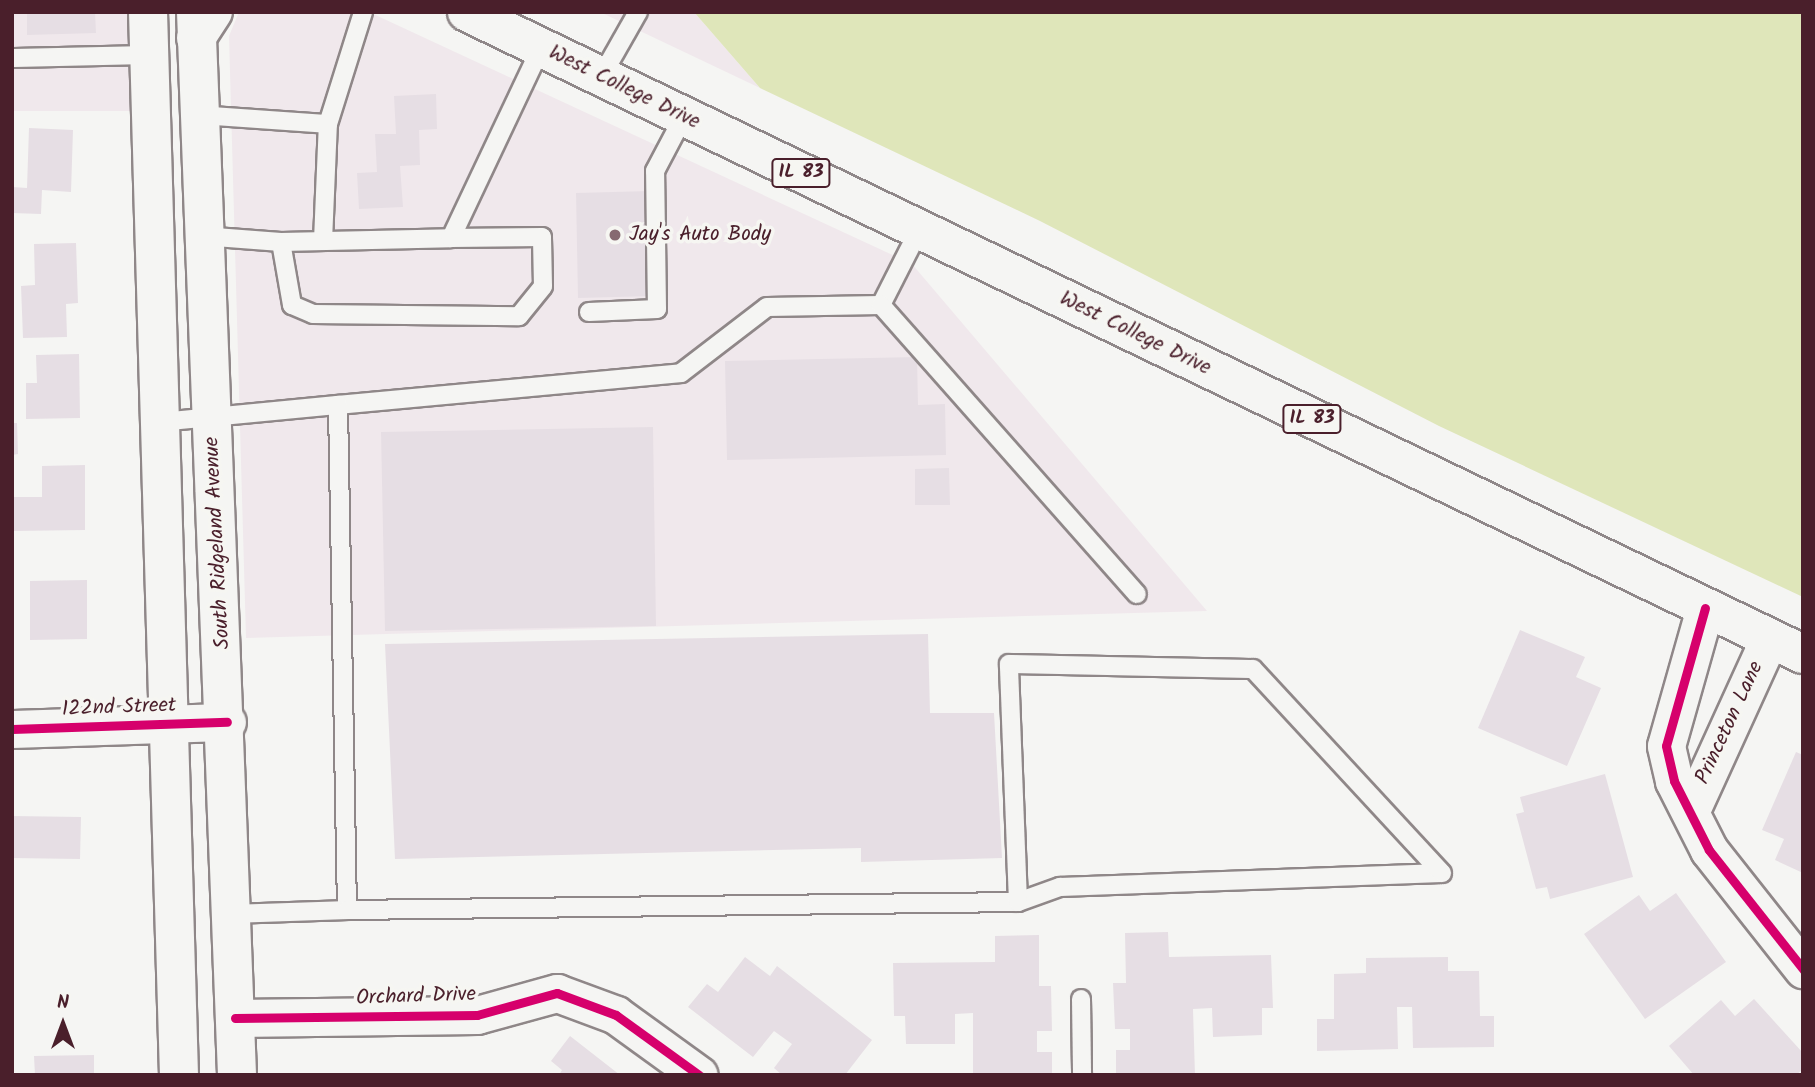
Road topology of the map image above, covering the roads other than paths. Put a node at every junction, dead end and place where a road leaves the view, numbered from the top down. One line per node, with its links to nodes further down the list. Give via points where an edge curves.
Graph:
1 (148, 12): 7 (main road)
2 (363, 12): 12 (lane)
3 (467, 12): 6 (main road, West College Drive / IL 83)
4 (638, 12): 9 (lane)
5 (202, 21): 10 (main road, South Ridgeland Avenue)
6 (541, 48): 9 (main road, West College Drive / IL 83); 15 (lane)
7 (149, 55): 8 (lane); 22 (main road)
8 (12, 58)
9 (601, 77): 11 (main road, West College Drive / IL 83)
10 (199, 116): 12 (lane); 14 (main road, South Ridgeland Avenue)
11 (684, 117): 13 (main road, West College Drive / IL 83); 19 (lane, via 655,171 657,309)
12 (328, 124): 16 (lane)
13 (919, 230): 18 (lane); 24 (main road, West College Drive / IL 83)
14 (202, 236): 17 (lane); 21 (main road, South Ridgeland Avenue)
15 (451, 237): 16 (lane); 17 (lane, via 542,237 543,286 519,316 313,314 292,305)
16 (323, 241): 17 (lane)
17 (281, 242)
18 (881, 305): 20 (lane, via 767,307 681,373); 23 (lane)
19 (589, 312)
20 (338, 405): 21 (lane); 31 (lane)
21 (212, 421): 22 (lane); 26 (main road, South Ridgeland Avenue)
22 (160, 422): 27 (main road)
23 (1137, 594)
24 (1705, 608): 25 (main road, West College Drive / IL 83); 29 (street, Princeton Lane, via 1666,746 1674,781)
25 (1786, 646): 29 (street, Princeton Lane)
26 (227, 722): 27 (street, 122nd Street); 32 (main road, South Ridgeland Avenue)
27 (169, 724): 28 (street, 122nd Street); 36 (main road)
28 (12, 729)
29 (1692, 808): 33 (street, Princeton Lane, via 1709,850)
30 (1018, 902): 30 (lane, via 1059,887 1442,873 1253,669 1009,664); 31 (lane)
31 (347, 910): 32 (lane)
32 (232, 914): 35 (main road, South Ridgeland Avenue)
33 (1803, 969)
34 (1081, 999): 39 (lane)
35 (235, 1018): 37 (main road, South Ridgeland Avenue); 38 (street, Orchard Drive, via 477,1015 557,993 616,1015)
36 (179, 1075)
37 (237, 1075)
38 (699, 1075)
39 (1082, 1075)

